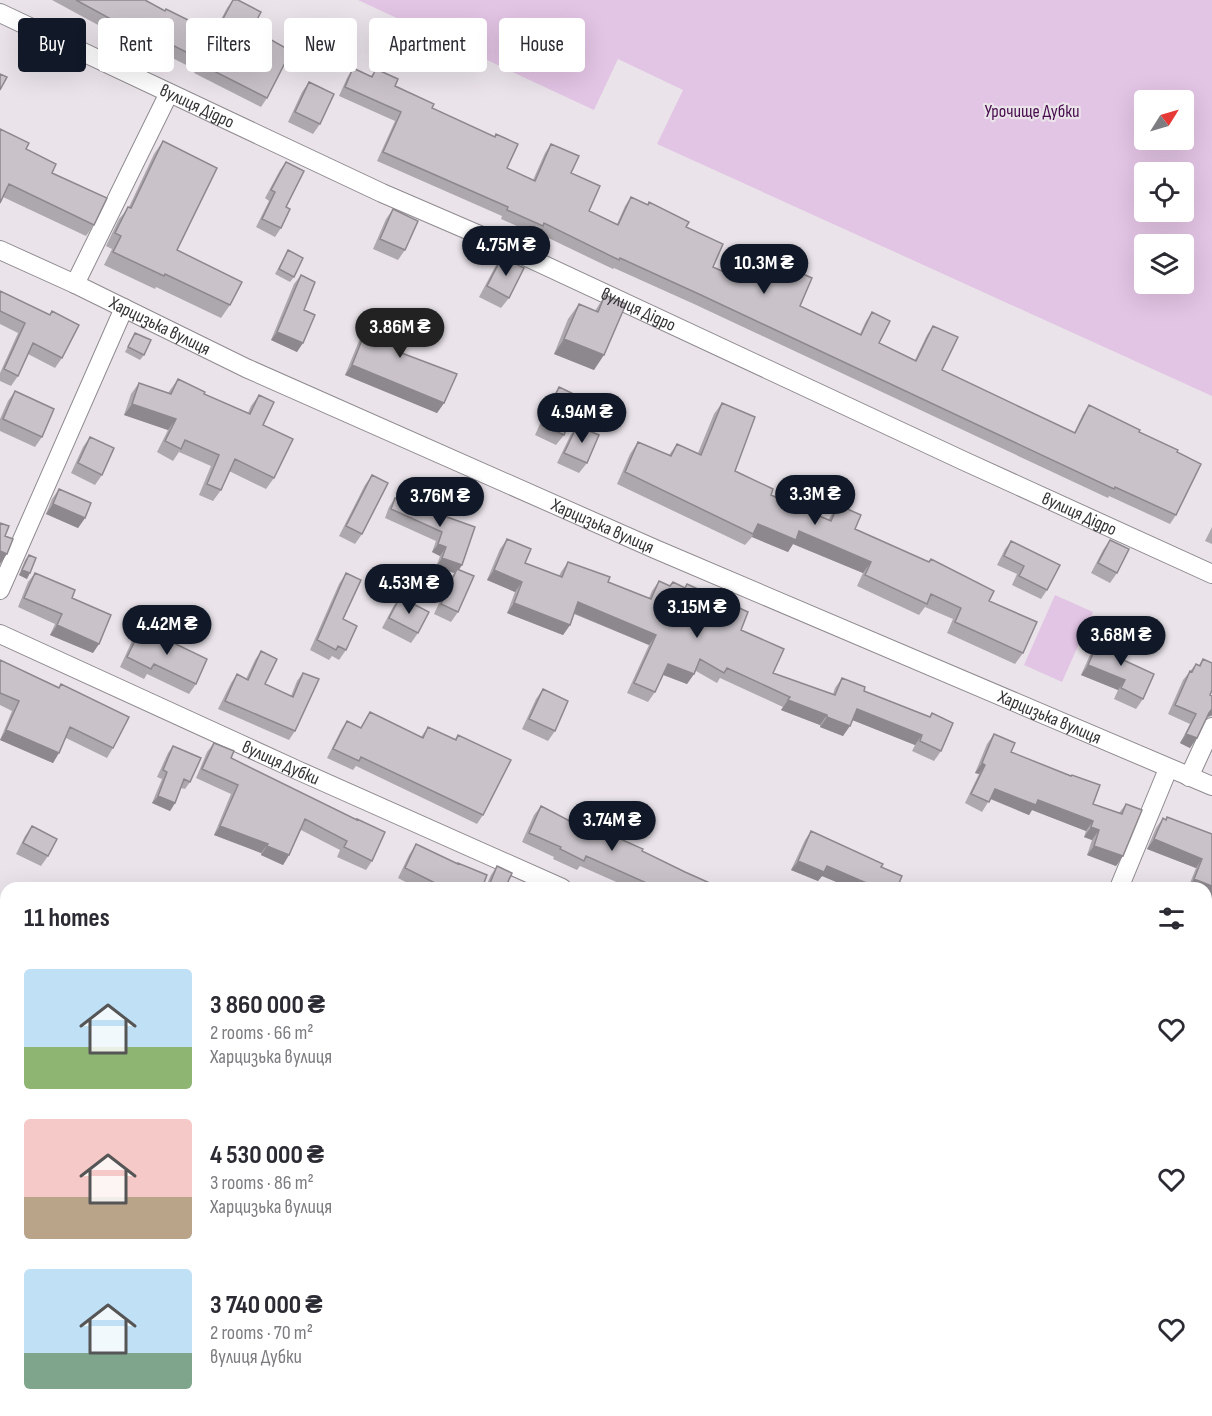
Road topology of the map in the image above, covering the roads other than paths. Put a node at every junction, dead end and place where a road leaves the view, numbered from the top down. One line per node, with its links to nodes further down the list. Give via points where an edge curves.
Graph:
1 (0, 13): 2 (street, вулиця Дідро)
2 (169, 93): 4 (street); 6 (street, вулиця Дідро)
3 (0, 250): 4 (street, Харцизька вулиця)
4 (75, 284): 5 (street, Харцизька вулиця)
5 (124, 308): 7 (street); 10 (street, Харцизька вулиця, via 246,368 655,549)
6 (1212, 574)
7 (0, 590)
8 (0, 634): 13 (street, вулиця Дубки)
9 (1212, 727): 11 (street)
10 (1168, 769): 11 (street, Харцизька вулиця); 14 (street)
11 (1189, 777): 12 (street, Харцизька вулиця)
12 (1212, 786)
13 (549, 882)
14 (1121, 882)

